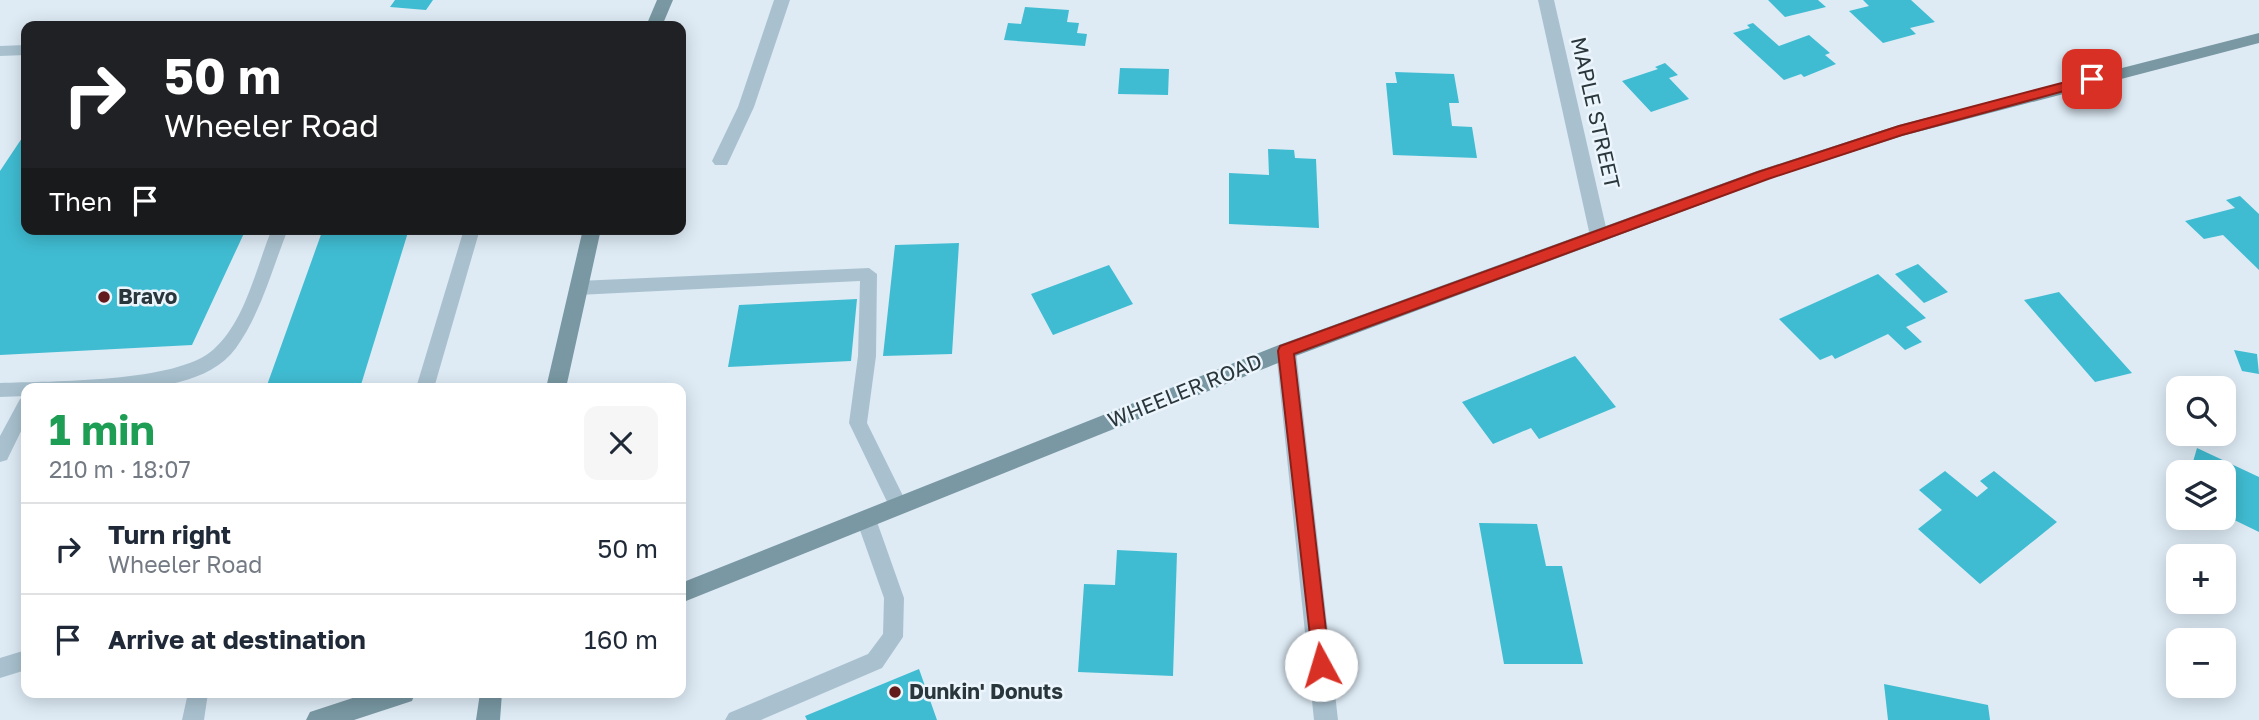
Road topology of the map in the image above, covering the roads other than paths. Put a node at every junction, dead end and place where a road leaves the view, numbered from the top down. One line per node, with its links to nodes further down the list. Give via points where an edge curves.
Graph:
1 (665, 0): 4 (main road)
2 (782, 0): 8 (street, via 746,107)
3 (1546, 0): 12 (street, MAPLE STREET)
4 (656, 21)
5 (2259, 38): 12 (main road, WHEELER ROAD, via 1899,131)
6 (21, 50): 7 (lane)
7 (0, 51)
8 (721, 161)
9 (278, 235): 15 (lane, via 238,330 219,356)
10 (470, 235): 16 (lane)
11 (591, 235): 13 (main road)
12 (1599, 236): 14 (main road, WHEELER ROAD)
13 (578, 288): 17 (main road); 22 (lane, via 869,274 867,356 858,423)
14 (1286, 351): 22 (main road, WHEELER ROAD); 34 (street)
15 (172, 383)
16 (426, 383)
17 (557, 383)
18 (21, 389): 19 (lane)
19 (0, 390)
20 (21, 414): 21 (lane)
21 (0, 454)
22 (899, 506): 23 (main road, WHEELER ROAD)
23 (866, 519): 24 (main road, WHEELER ROAD); 33 (lane, via 894,598 893,637 875,661)
24 (686, 591)
25 (21, 662): 26 (lane)
26 (0, 668)
27 (197, 698): 30 (lane)
28 (388, 698): 31 (main road)
29 (490, 698): 32 (main road)
30 (193, 720)
31 (318, 720)
32 (488, 720)
33 (736, 720)
34 (1326, 720)

